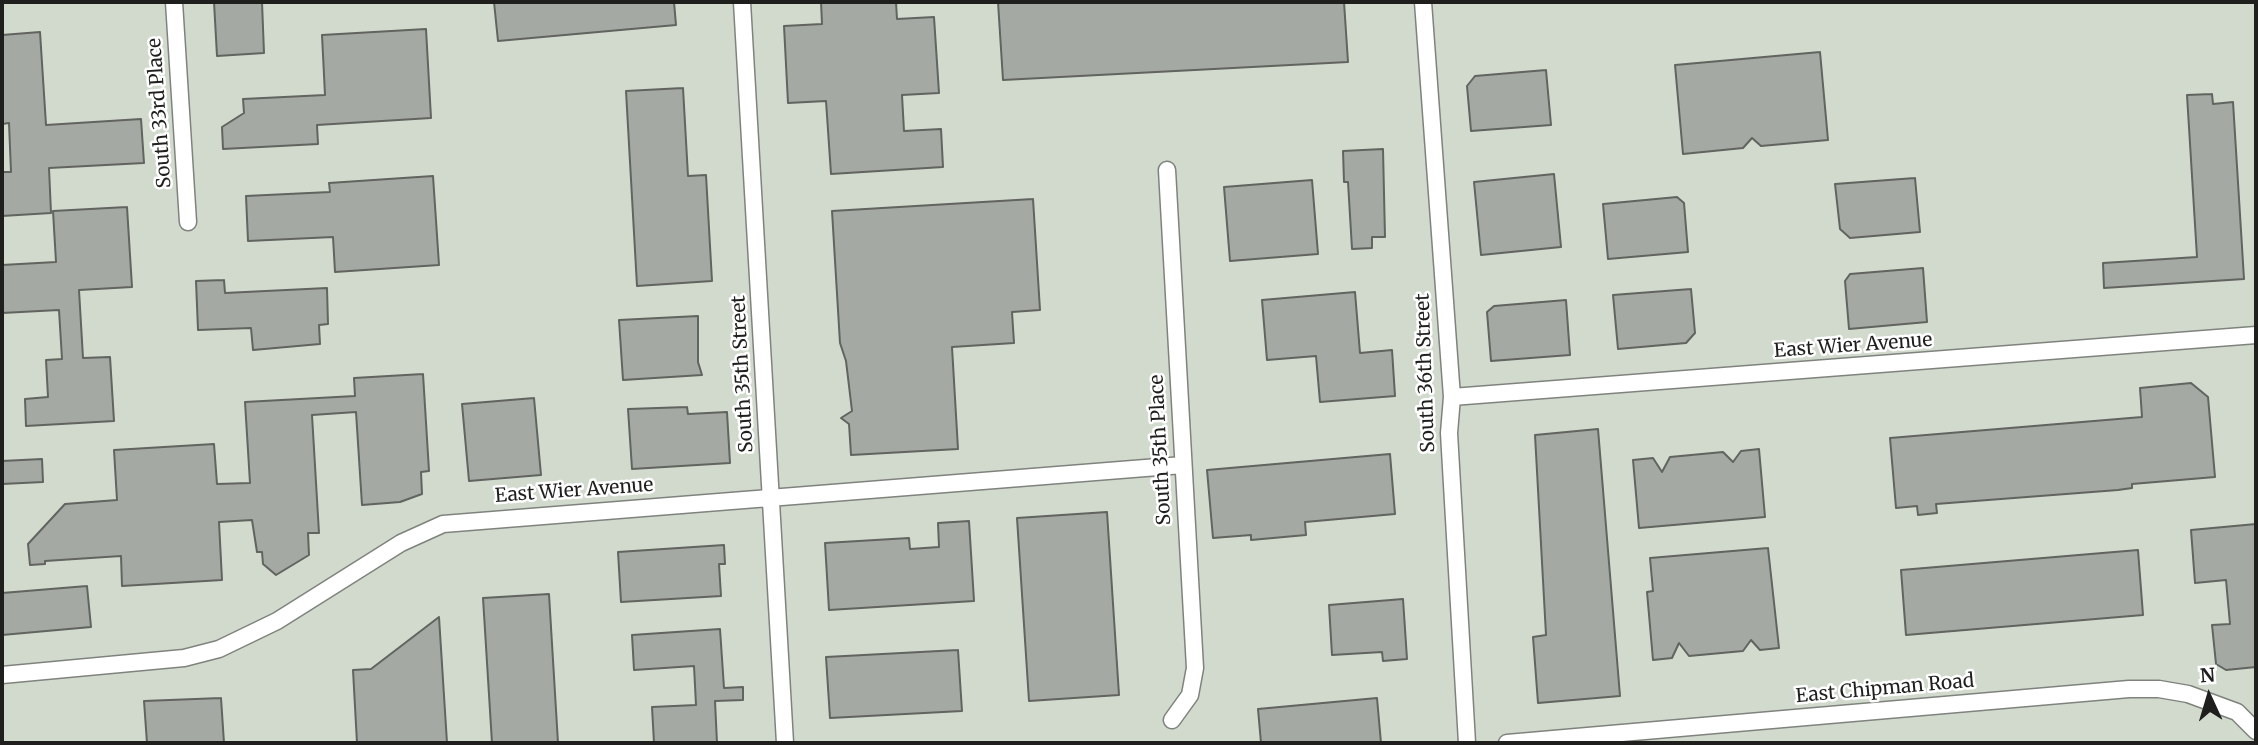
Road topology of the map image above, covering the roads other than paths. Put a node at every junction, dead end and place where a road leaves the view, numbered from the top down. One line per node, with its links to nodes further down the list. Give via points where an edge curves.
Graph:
1 (174, 2): 5 (street, South 33rd Place)
2 (741, 2): 9 (street, South 35th Street)
3 (1423, 2): 7 (street, South 36th Street)
4 (1167, 170): 8 (street, South 35th Place)
5 (188, 222)
6 (2256, 335): 7 (street, East Wier Avenue)
7 (1452, 397): 14 (street, South 36th Street, via 1449,433)
8 (1183, 465): 9 (street, East Wier Avenue); 11 (street, South 35th Place, via 1195,668 1190,695)
9 (771, 498): 10 (street, East Wier Avenue, via 443,524 401,543 277,621 219,649 184,658); 13 (street, South 35th Street)
10 (2, 675)
11 (1172, 720)
12 (2256, 731): 15 (street, East Chipman Road, via 2237,712 2200,698 2139,689)
13 (785, 743)
14 (1467, 743)
15 (1507, 743)

